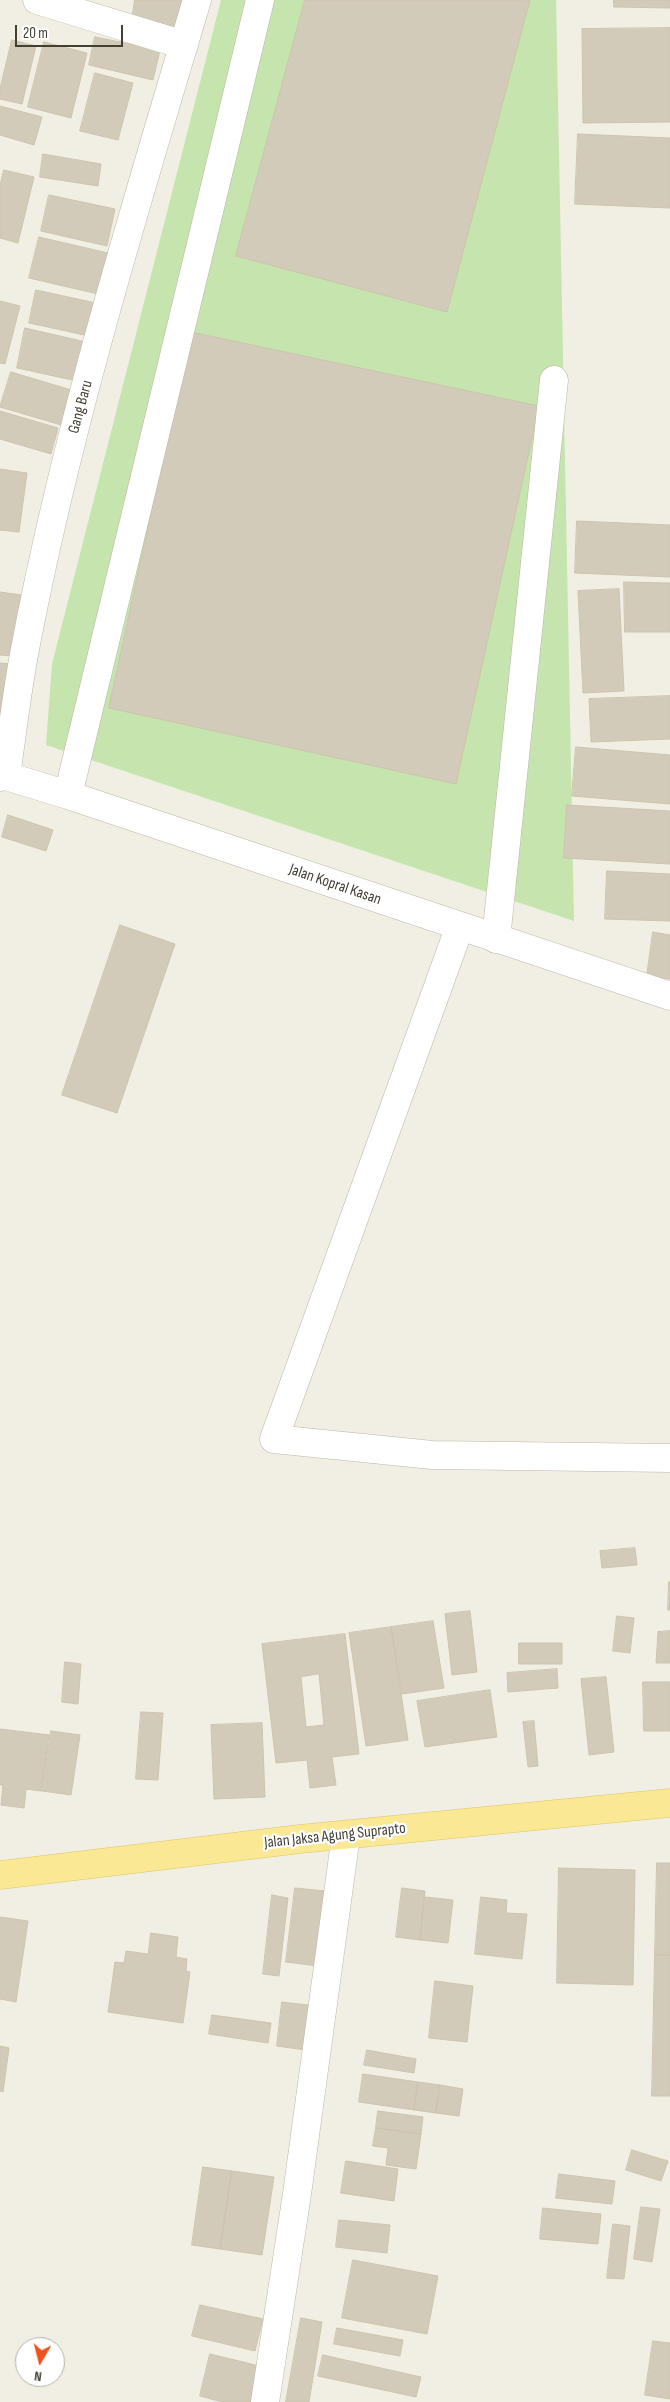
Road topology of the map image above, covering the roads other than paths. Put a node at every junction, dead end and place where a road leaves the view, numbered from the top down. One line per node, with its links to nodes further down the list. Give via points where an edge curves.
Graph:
1 (37, 0): 4 (street)
2 (198, 0): 4 (street, Gang Baru)
3 (260, 0): 7 (street)
4 (184, 45): 6 (street, Gang Baru, via 121,257 61,482 24,650)
5 (554, 380): 9 (street)
6 (3, 777): 7 (street, Jalan Kopral Kasan)
7 (68, 795): 8 (street, Jalan Kopral Kasan)
8 (460, 926): 9 (street, Jalan Kopral Kasan); 11 (street, via 274,1438 432,1455)
9 (496, 939): 10 (street, Jalan Kopral Kasan)
10 (670, 996)
11 (670, 1458)
12 (670, 1803): 13 (main road, Jalan Jaksa Agung Suprapto)
13 (346, 1835): 14 (main road, Jalan Jaksa Agung Suprapto); 15 (street)
14 (0, 1875)
15 (265, 2402)

